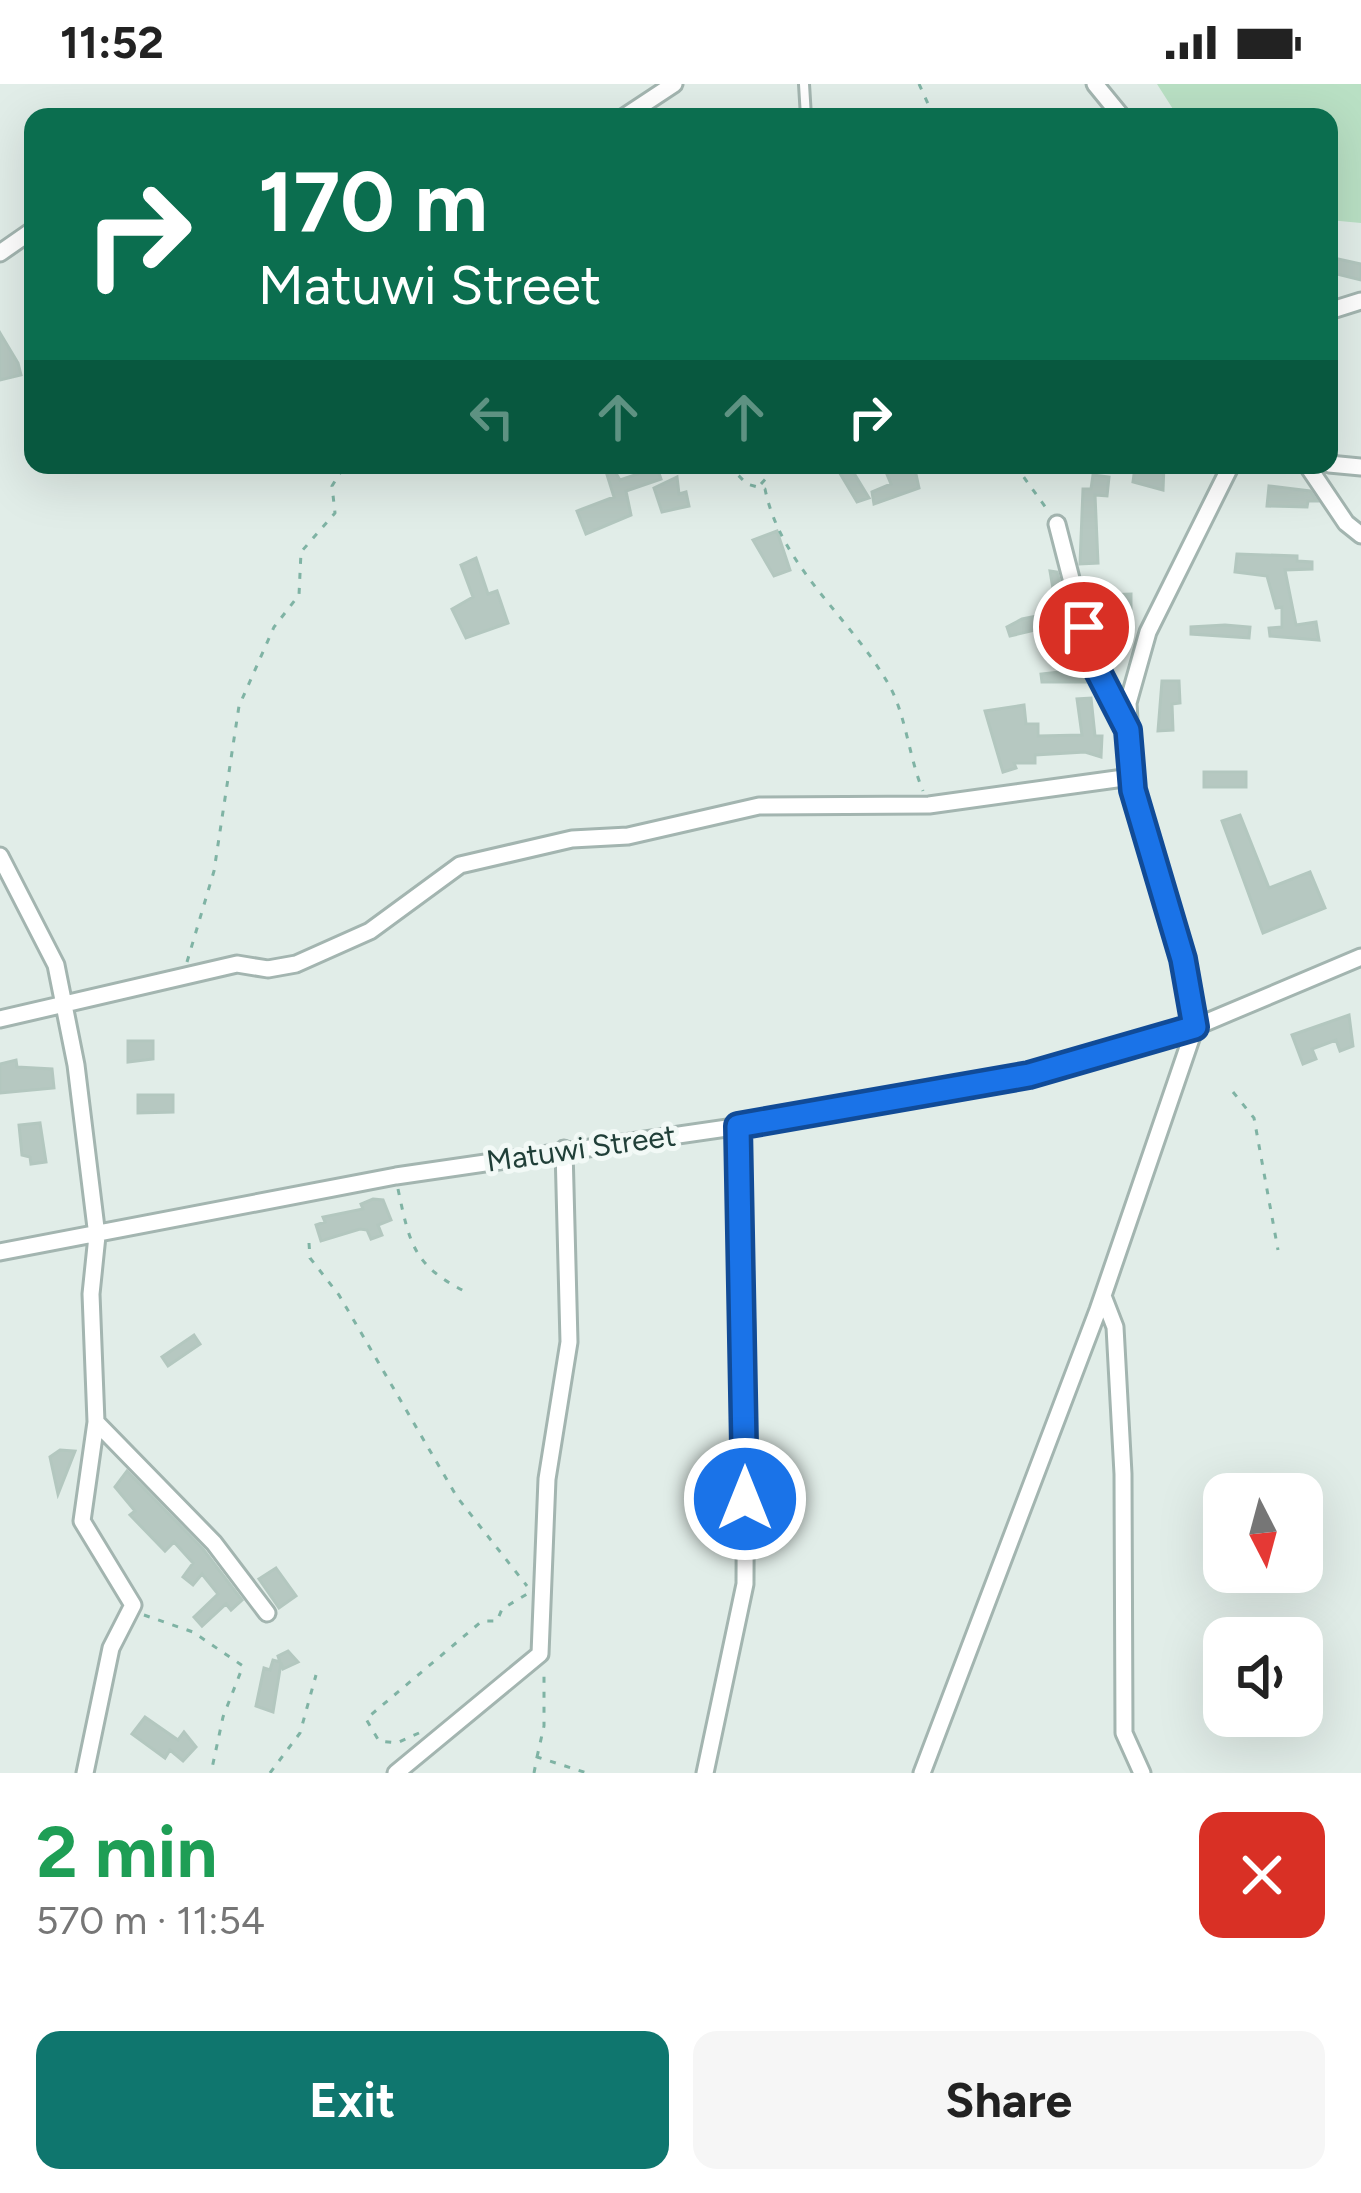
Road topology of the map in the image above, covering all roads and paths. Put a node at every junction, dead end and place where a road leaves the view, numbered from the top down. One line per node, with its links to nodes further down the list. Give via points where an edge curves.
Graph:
1 (674, 84): 3 (street)
2 (1095, 84): 4 (street)
3 (638, 108)
4 (1115, 108)
5 (339, 474): 19 (path, via 332,486 335,514 301,551 299,595 274,627 239,706 214,871)
6 (737, 474): 11 (path)
7 (770, 474): 11 (path)
8 (1022, 474): 12 (path)
9 (1227, 474): 14 (street, via 1148,632)
10 (1312, 474): 13 (street)
11 (760, 485): 16 (path, via 818,593 890,686)
12 (1058, 524): 14 (street, via 1092,660)
13 (1361, 535)
14 (1128, 730): 15 (street)
15 (1131, 777): 16 (street); 22 (street)
16 (928, 805): 19 (street, via 759,806 628,836 572,839 460,866 370,932 296,964)
17 (0, 856): 20 (street, via 56,965)
18 (1361, 957): 22 (street, Matuwi Street)
19 (182, 974): 20 (street)
20 (64, 1007): 21 (street); 27 (street)
21 (0, 1019)
22 (1195, 1027): 24 (street, Matuwi Street, via 1029,1075); 32 (street)
23 (1233, 1092): 29 (path, via 1254,1118)
24 (738, 1126): 25 (street, Matuwi Street); 47 (street, via 745,1584)
25 (563, 1149): 26 (street, Matuwi Street); 34 (street, via 569,1342)
26 (396, 1176): 27 (street, Matuwi Street); 31 (path, via 410,1244 433,1275)
27 (97, 1236): 30 (street, Matuwi Street); 33 (street)
28 (309, 1243): 34 (path, via 310,1258 457,1497 520,1582)
29 (1278, 1250)
30 (0, 1252)
31 (468, 1293)
32 (1103, 1296): 48 (street); 49 (street, via 1115,1327 1123,1474 1124,1733)
33 (96, 1422): 35 (street, via 83,1525 129,1594); 36 (street, via 214,1543)
34 (541, 1594): 37 (street); 39 (path, via 526,1594 497,1621 482,1621 366,1720 379,1741)
35 (131, 1610): 41 (street, via 108,1661); 42 (path, via 193,1632 243,1666)
36 (267, 1613)
37 (540, 1654): 40 (path, via 547,1682); 44 (street)
38 (316, 1675): 43 (path, via 300,1733)
39 (436, 1731)
40 (537, 1757): 45 (path); 46 (path)
41 (85, 1773)
42 (211, 1773)
43 (270, 1773)
44 (396, 1773)
45 (535, 1773)
46 (586, 1773)
47 (705, 1773)
48 (922, 1773)
49 (1142, 1773)

